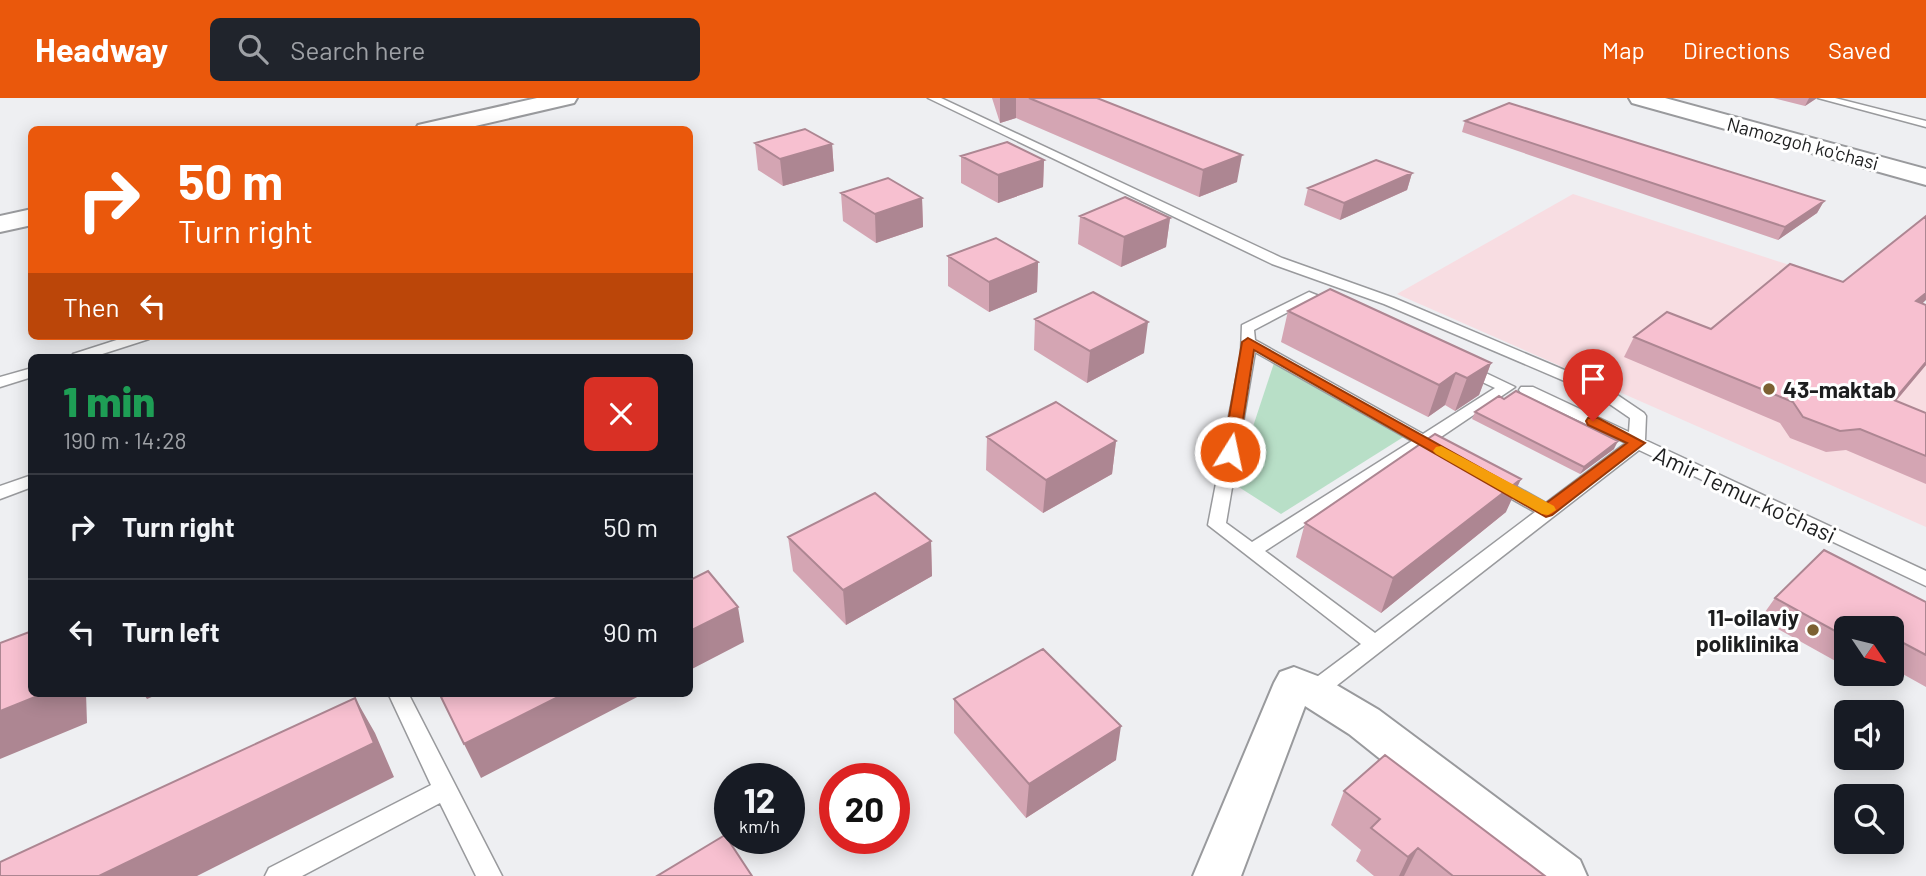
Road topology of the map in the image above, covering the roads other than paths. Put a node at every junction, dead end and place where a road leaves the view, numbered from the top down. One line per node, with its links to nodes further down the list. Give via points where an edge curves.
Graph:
1 (565, 98): 7 (main road)
2 (933, 98): 21 (lane, via 1277,261 1389,301 1601,391 1638,416)
3 (1640, 98): 9 (main road, Namozgoh ko'chasi)
4 (1688, 98): 8 (main road, Namozgoh ko'chasi)
5 (1823, 98): 6 (lane)
6 (1926, 124)
7 (443, 126)
8 (1926, 163)
9 (1926, 177)
10 (28, 218): 11 (main road)
11 (0, 224)
12 (1346, 313): 14 (lane, via 1309,296 1247,328)
13 (131, 340): 15 (lane)
14 (1248, 342): 20 (lane); 27 (lane, via 1217,525)
15 (87, 354)
16 (1445, 359): 20 (lane, via 1507,387)
17 (28, 373): 18 (lane)
18 (0, 382)
19 (1527, 390): 21 (lane, Amir Temur ko'chasi)
20 (1425, 441): 22 (lane); 27 (lane)
21 (1637, 443): 26 (lane); 28 (lane, Amir Temur ko'chasi)
22 (1447, 454)
23 (1480, 473): 26 (lane)
24 (28, 482): 25 (lane)
25 (0, 493)
26 (1546, 511): 29 (lane)
27 (1252, 551): 29 (lane)
28 (1926, 579)
29 (1376, 644): 30 (lane)
30 (1314, 691): 33 (street, via 1294,683); 36 (street, via 1364,722)
31 (399, 697): 32 (lane)
32 (445, 789): 34 (lane); 35 (lane)
33 (1213, 870)
34 (278, 876)
35 (489, 876)
36 (1563, 876)

